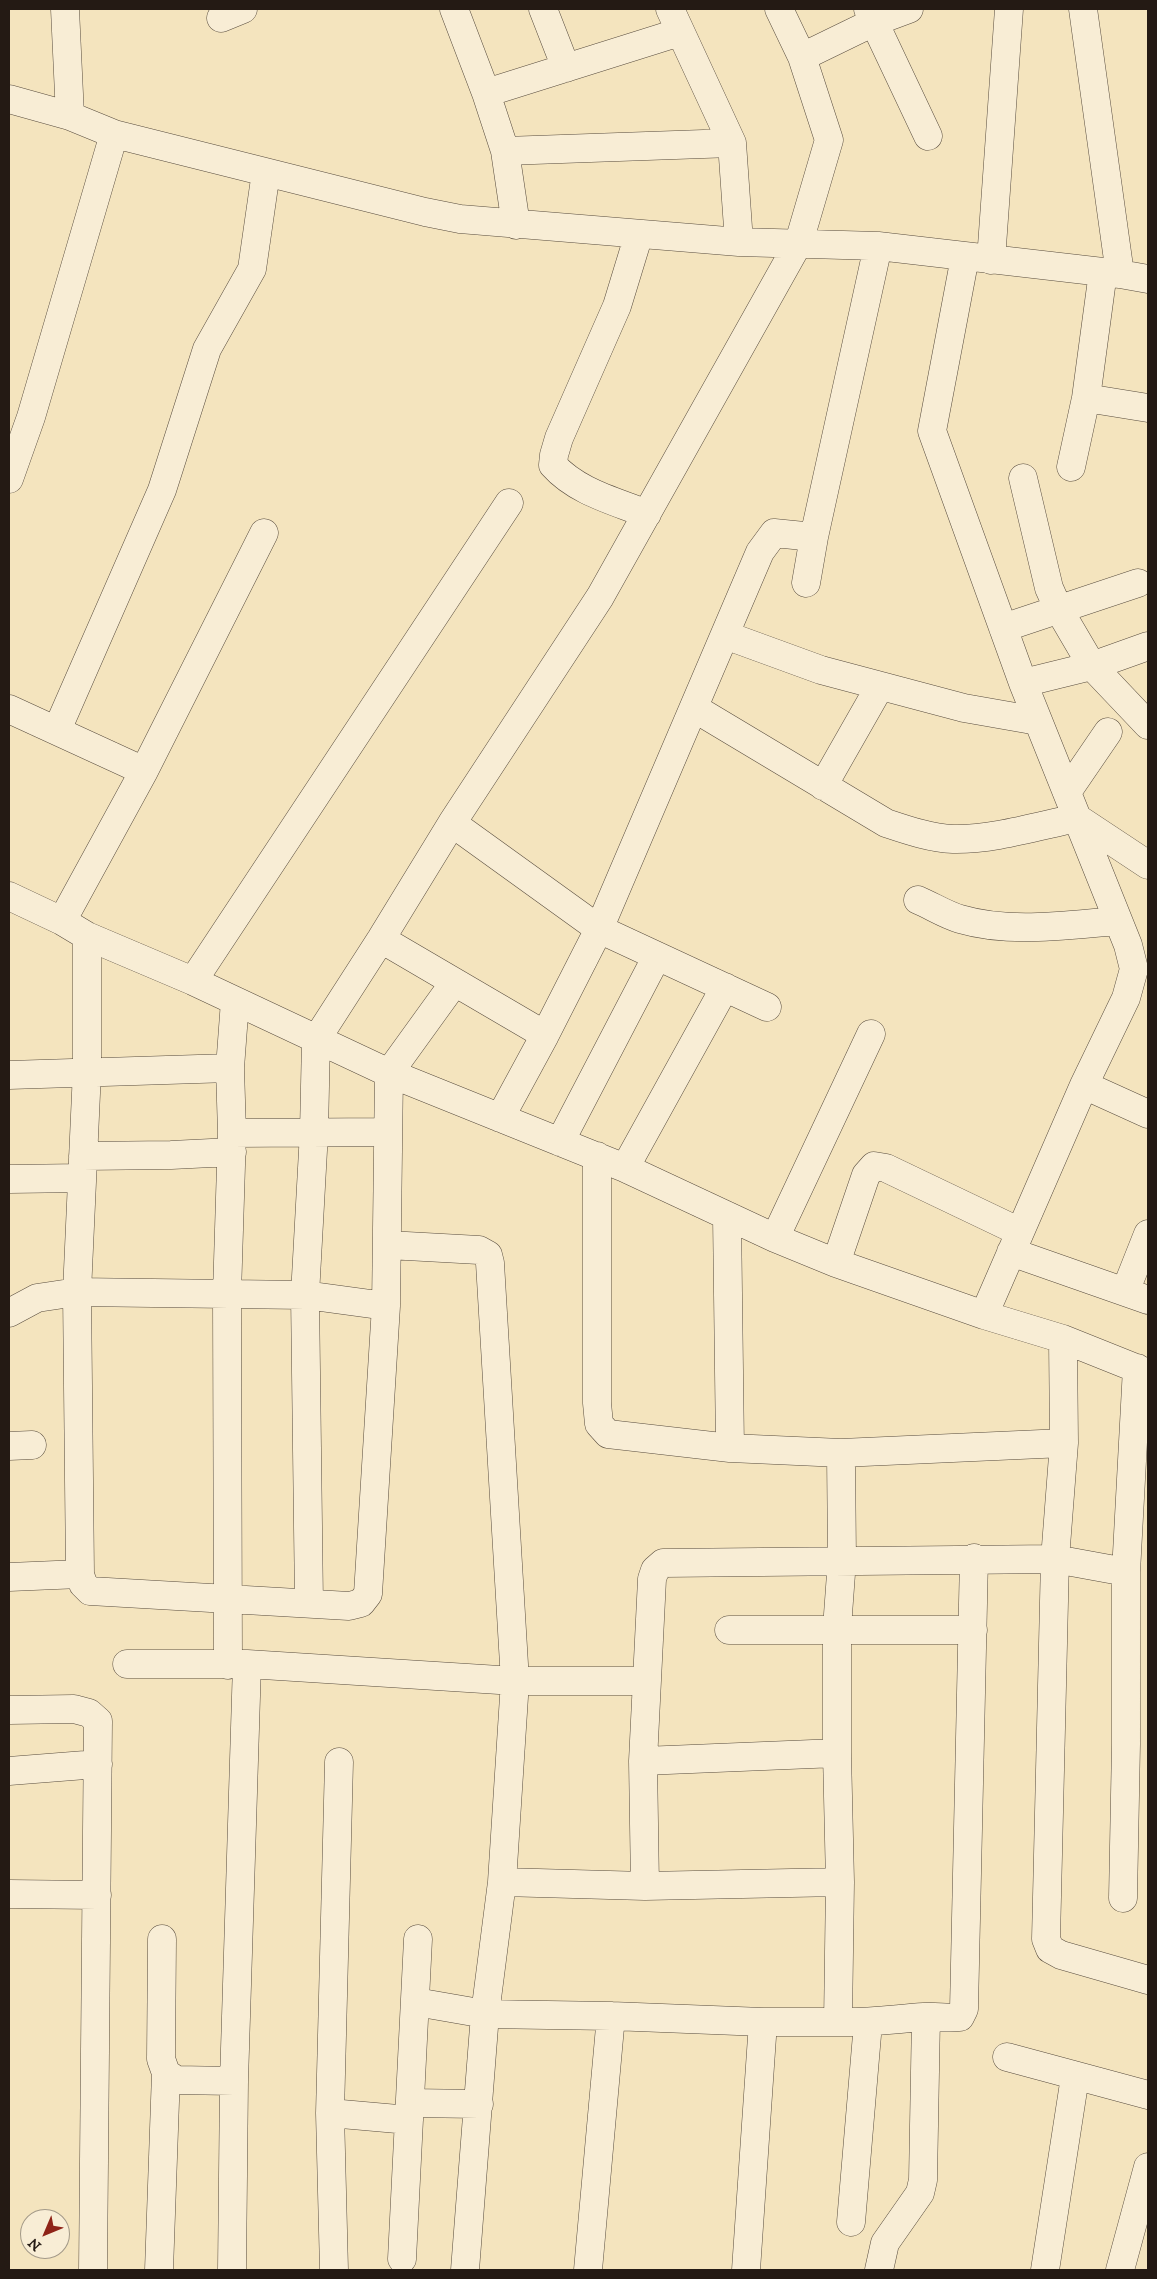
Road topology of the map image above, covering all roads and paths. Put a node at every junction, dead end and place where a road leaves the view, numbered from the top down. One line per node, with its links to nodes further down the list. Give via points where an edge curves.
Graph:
1 (65, 9): 14 (street)
2 (454, 9): 12 (street)
3 (543, 9): 11 (street)
4 (779, 9): 10 (street)
5 (909, 9): 8 (street)
6 (1009, 9): 25 (street)
7 (1083, 9): 26 (street)
8 (871, 16): 10 (street); 16 (street)
9 (675, 20): 11 (street); 17 (street)
10 (802, 57): 23 (street, via 829,140)
11 (566, 68): 12 (street)
12 (486, 93): 18 (street)
13 (9, 99): 14 (street)
14 (70, 116): 15 (street)
15 (114, 134): 19 (street); 32 (street, via 31,417)
16 (928, 136)
17 (732, 143): 18 (street); 22 (street)
18 (505, 151): 20 (street)
19 (266, 172): 20 (street, via 426,212); 50 (street, via 252,269 207,349 162,490)
20 (516, 225): 21 (street)
21 (639, 234): 22 (street); 34 (street, via 617,306 559,438 553,465 587,491)
22 (739, 242): 23 (street)
23 (799, 242): 24 (street); 34 (street)
24 (878, 246): 25 (street); 36 (street)
25 (978, 258): 26 (street); 40 (street, via 932,431)
26 (1112, 273): 27 (street); 28 (street)
27 (1148, 279)
28 (1086, 398): 29 (street); 30 (street)
29 (1148, 408)
30 (1071, 467)
31 (1022, 478): 39 (street, via 1049,588)
32 (9, 479)
33 (509, 503): 67 (street)
34 (647, 514): 56 (street, via 600,598)
35 (264, 533): 52 (street)
36 (814, 537): 37 (street); 41 (street, via 774,533 760,552)
37 (806, 582)
38 (1138, 583): 39 (street)
39 (1058, 608): 40 (street); 43 (street)
40 (1003, 628): 44 (street)
41 (725, 635): 45 (street, via 821,670); 46 (street)
42 (1148, 646): 43 (street)
43 (1092, 666): 44 (street); 49 (street)
44 (1023, 683): 48 (street)
45 (880, 686): 48 (street, via 964,708); 53 (street)
46 (694, 708): 53 (street); 62 (street)
47 (9, 709): 50 (street)
48 (1038, 721): 54 (street)
49 (1148, 725)
50 (57, 730): 52 (street)
51 (1108, 732): 54 (street)
52 (144, 771): 60 (street)
53 (823, 786): 55 (street, via 886,823 912,832 951,839 975,839)
54 (1067, 792): 55 (street)
55 (1077, 818): 57 (street); 61 (street)
56 (452, 823): 62 (street); 64 (street)
57 (1148, 865)
58 (9, 896): 60 (street)
59 (918, 900): 61 (street, via 959,919 988,925 1047,927)
60 (62, 921): 63 (street)
61 (1118, 921): 66 (street)
62 (600, 929): 65 (street); 73 (street)
63 (87, 936): 67 (street); 76 (street)
64 (381, 939): 68 (street); 74 (street)
65 (657, 956): 69 (street); 85 (street)
66 (1141, 976): 79 (street, via 1126,998)
67 (193, 981): 70 (street)
68 (454, 983): 73 (street); 77 (street)
69 (725, 987): 71 (street); 88 (street)
70 (235, 1001): 74 (street); 75 (street)
71 (767, 1007)
72 (871, 1034): 92 (street)
73 (545, 1035): 81 (street)
74 (316, 1040): 77 (street); 82 (street)
75 (230, 1068): 76 (street); 84 (street)
76 (87, 1071): 78 (street); 87 (street)
77 (389, 1073): 81 (street); 83 (street)
78 (9, 1075)
79 (1084, 1085): 80 (street); 93 (street)
80 (1148, 1114)
81 (500, 1118): 85 (street)
82 (314, 1132): 83 (street); 84 (street); 98 (street)
83 (388, 1132): 94 (street)
84 (232, 1142): 87 (street, via 171,1155); 97 (street)
85 (560, 1142): 86 (street)
86 (597, 1156): 88 (street); 106 (street, via 599,1424 608,1434)
87 (83, 1167): 89 (street); 96 (street)
88 (625, 1168): 90 (street)
89 (9, 1179)
90 (727, 1216): 92 (street); 106 (street)
91 (1148, 1234): 99 (street)
92 (775, 1238): 95 (street)
93 (1016, 1242): 95 (street, via 886,1168 874,1166 866,1175); 99 (street); 102 (street)
94 (388, 1245): 100 (street); 123 (street, via 479,1250 488,1255)
95 (836, 1263): 102 (street)
96 (77, 1292): 97 (street); 101 (street, via 37,1298); 113 (street)
97 (228, 1294): 98 (street); 115 (street)
98 (305, 1295): 100 (street); 116 (street)
99 (1136, 1296)
100 (386, 1306): 116 (street, via 368,1594 361,1603 349,1606)
101 (9, 1312)
102 (984, 1315): 103 (street)
103 (1062, 1339): 104 (street); 105 (street)
104 (1143, 1370): 108 (street)
105 (1064, 1443): 107 (street); 110 (street)
106 (730, 1448): 107 (street)
107 (841, 1453): 111 (street)
108 (1138, 1528): 112 (street)
109 (974, 1558): 110 (street); 111 (street); 120 (street)
110 (1055, 1558): 112 (street); 140 (street, via 1046,1939 1050,1949 1061,1955)
111 (842, 1560): 118 (street); 124 (street, via 663,1563 655,1570 652,1579)
112 (1126, 1572): 117 (street)
113 (80, 1574): 114 (street); 115 (street, via 83,1584 90,1590)
114 (9, 1577)
115 (228, 1599): 116 (street); 122 (street)
116 (308, 1603)
117 (1137, 1617): 126 (street)
118 (837, 1628): 119 (street); 120 (street); 127 (street)
119 (729, 1630)
120 (973, 1630): 144 (street, via 964,2010 960,2017)
121 (128, 1664): 122 (street)
122 (237, 1665): 123 (street); 151 (street)
123 (515, 1681): 124 (street); 132 (street)
124 (647, 1681): 128 (street)
125 (9, 1710): 130 (street, via 74,1709 89,1713 98,1721)
126 (1137, 1750): 137 (street)
127 (837, 1753): 128 (street); 133 (street)
128 (643, 1761): 134 (street)
129 (339, 1762): 155 (street)
130 (98, 1764): 131 (street); 136 (street)
131 (9, 1771)
132 (502, 1882): 134 (street); 142 (street)
133 (840, 1882): 134 (street); 146 (street)
134 (645, 1886)
135 (9, 1894): 136 (street)
136 (97, 1895): 159 (street)
137 (1123, 1898)
138 (162, 1939): 149 (street, via 161,2059)
139 (418, 1939): 141 (street)
140 (1148, 1980)
141 (416, 2002): 142 (street); 154 (street)
142 (485, 2014): 143 (street); 153 (street)
143 (611, 2016): 145 (street); 164 (street)
144 (926, 2017): 147 (street); 166 (street, via 923,2180 920,2192 885,2243)
145 (763, 2022): 146 (street); 165 (street)
146 (838, 2022): 147 (street)
147 (868, 2023): 157 (street)
148 (1007, 2057): 150 (street)
149 (166, 2073): 151 (street, via 176,2080); 160 (street)
150 (1075, 2077): 152 (street); 167 (street)
151 (234, 2081): 161 (street)
152 (1148, 2095)
153 (479, 2104): 154 (street); 163 (street)
154 (410, 2111): 155 (street); 158 (street)
155 (330, 2113): 162 (street)
156 (1148, 2167): 168 (street)
157 (851, 2222)
158 (402, 2259)
159 (93, 2270)
160 (158, 2270)
161 (232, 2270)
162 (334, 2270)
163 (465, 2270)
164 (588, 2270)
165 (746, 2270)
166 (879, 2270)
167 (1045, 2270)
168 (1120, 2270)

